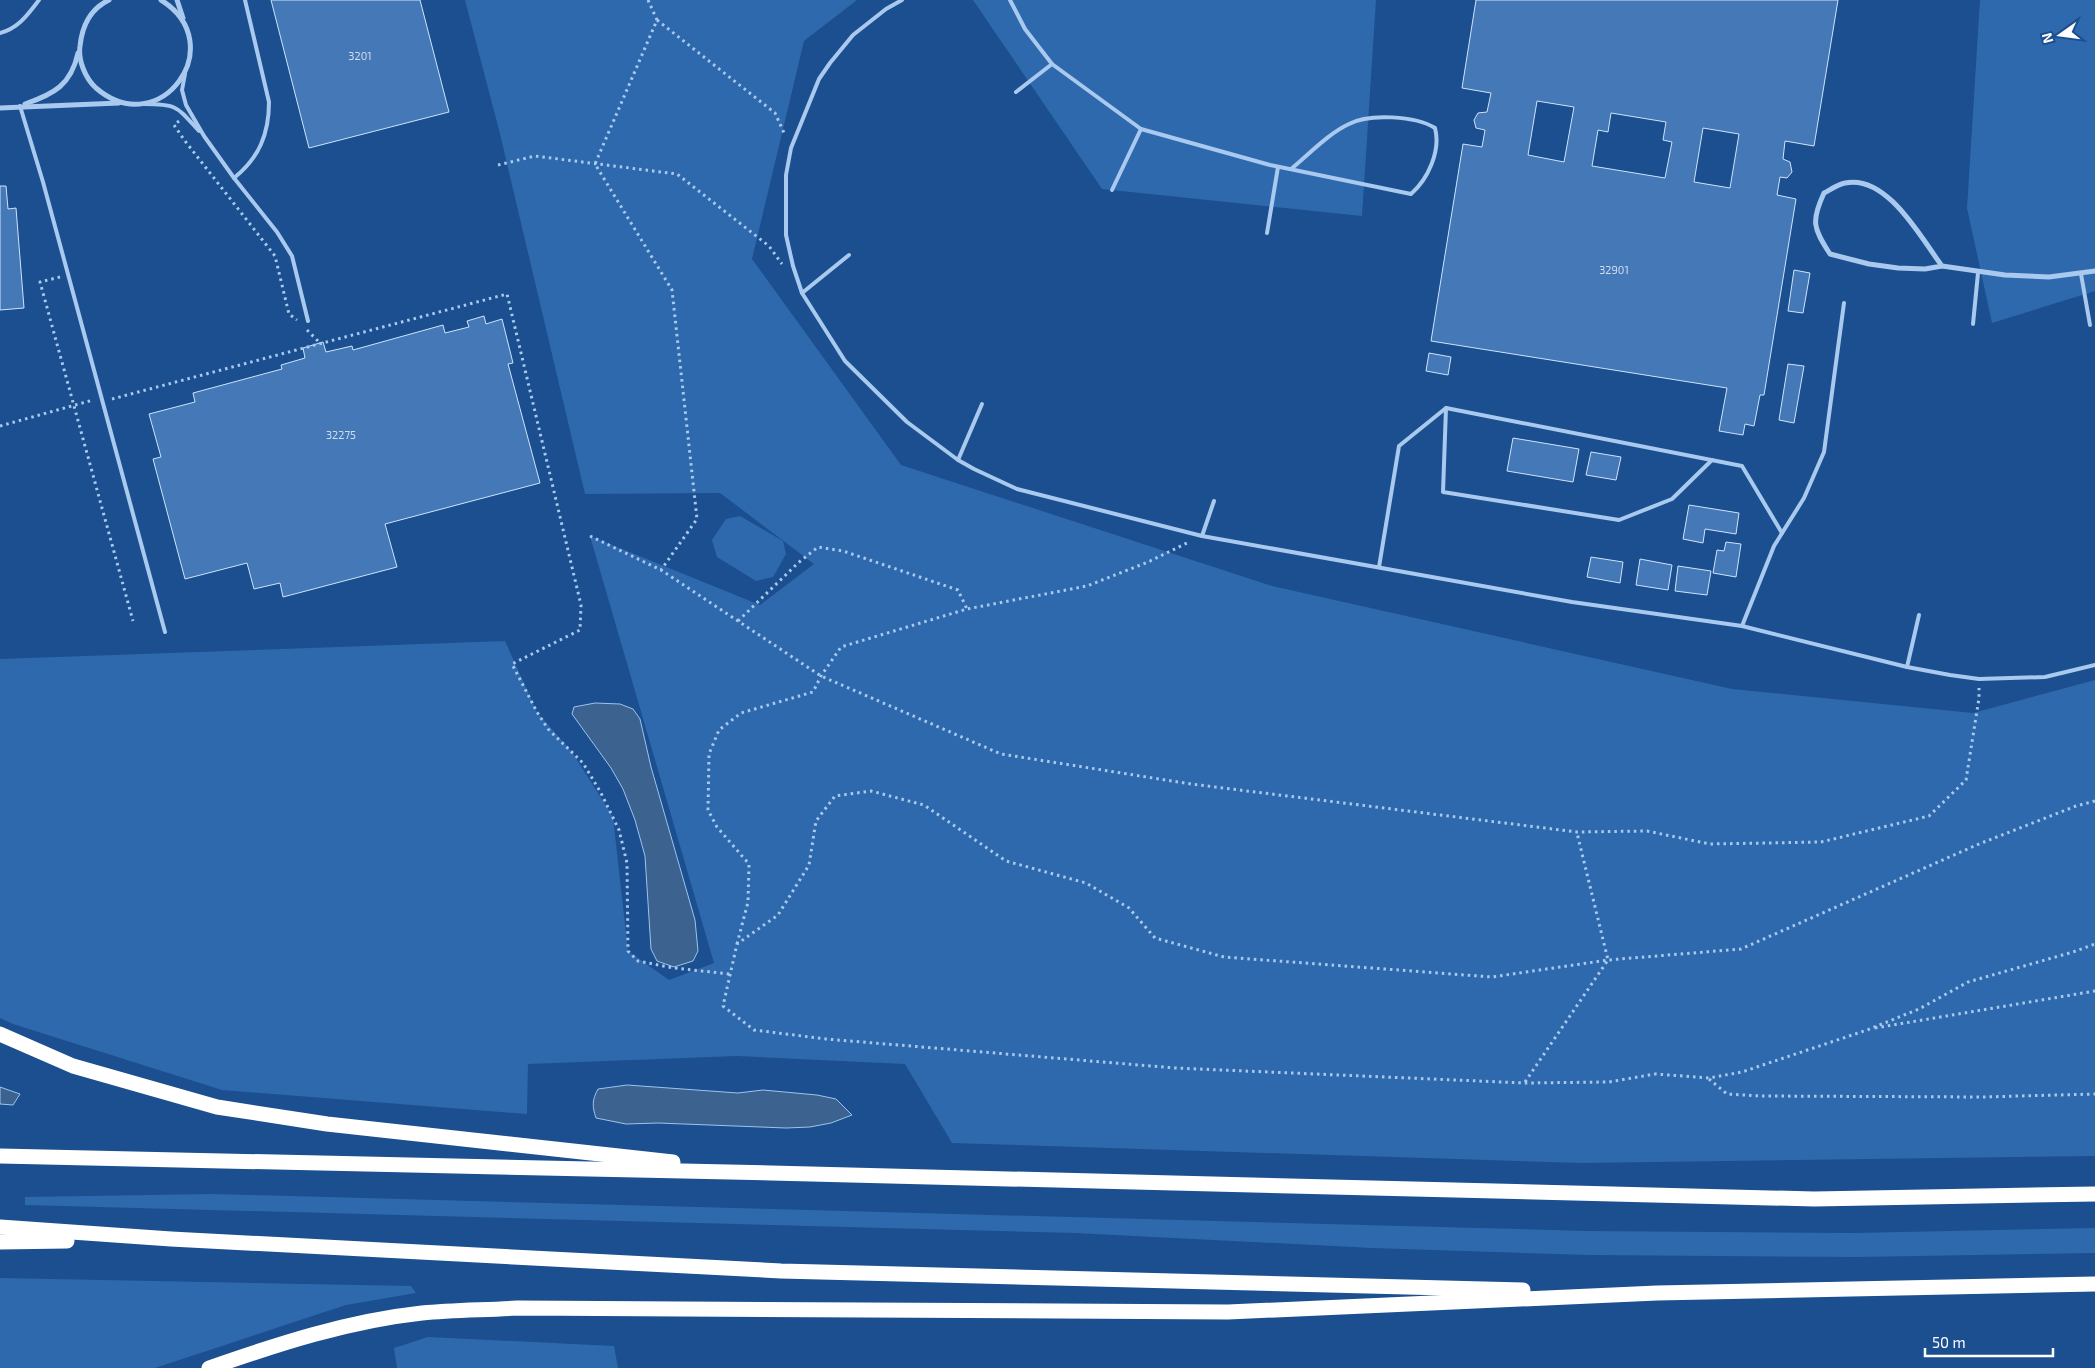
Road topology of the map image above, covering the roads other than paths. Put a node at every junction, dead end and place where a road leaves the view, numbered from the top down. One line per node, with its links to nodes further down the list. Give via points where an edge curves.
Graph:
1 (39, 0): 9 (lane, via 22,22)
2 (109, 0): 10 (street, via 90,15 82,32)
3 (161, 0): 8 (street)
4 (177, 0): 8 (street)
5 (245, 0): 22 (lane, via 269,102 269,116 264,140 255,157)
6 (902, 0): 30 (lane, via 853,35 830,63 819,79 791,148 786,175 786,235)
7 (1010, 0): 11 (lane, via 1024,28)
8 (184, 21): 12 (street, via 190,38 190,57)
9 (0, 33)
10 (79, 50): 14 (street, via 83,69 92,85); 16 (street, via 75,68 61,86 51,94)
11 (1052, 64): 13 (lane); 18 (lane)
12 (185, 74): 15 (street, via 174,89 159,99); 19 (lane, via 182,84 184,98)
13 (1016, 92)
14 (123, 103): 15 (street); 16 (street)
15 (142, 104): 19 (lane, via 168,104 178,109)
16 (20, 106): 17 (street); 45 (lane)
17 (0, 108)
18 (1141, 129): 20 (lane); 23 (lane)
19 (204, 136): 22 (lane)
20 (1278, 167): 21 (lane); 24 (lane)
21 (1291, 169): 21 (lane, via 1349,123 1400,118 1435,128 1434,155 1426,178 1411,194)
22 (234, 178): 32 (lane, via 292,256)
23 (1112, 190)
24 (1267, 233)
25 (849, 255): 30 (lane)
26 (1942, 266): 26 (street, via 1884,192 1868,184 1845,183 1824,193 1815,212 1817,234 1830,254 1898,268); 28 (street)
27 (2095, 271): 29 (street)
28 (1978, 273): 29 (street, via 2049,277); 33 (lane)
29 (2081, 274): 34 (lane)
30 (802, 293): 37 (lane, via 845,361 907,422)
31 (1844, 302): 40 (lane, via 1824,452 1804,498)
32 (308, 321)
33 (1973, 324)
34 (2090, 325)
35 (982, 404): 37 (lane)
36 (1446, 408): 38 (lane); 38 (lane, via 1443,492 1619,520 1672,499); 42 (lane, via 1399,446)
37 (958, 460): 41 (lane, via 1017,489)
38 (1712, 460): 40 (lane, via 1742,466)
39 (1214, 501): 41 (lane)
40 (1782, 533): 44 (lane)
41 (1202, 536): 42 (lane)
42 (1379, 567): 44 (lane, via 1572,602)
43 (1919, 615): 47 (lane)
44 (1742, 626): 47 (lane)
45 (165, 632)
46 (2095, 665): 47 (lane, via 2045,677 1979,679)
47 (1906, 667)
48 (0, 1034): 52 (highway, via 73,1066 217,1107 327,1124)
49 (0, 1156): 50 (highway)
50 (125, 1160): 51 (highway); 52 (highway)
51 (0, 1164)
52 (772, 1173): 53 (highway, via 1814,1199)
53 (2095, 1194)
54 (0, 1228): 55 (highway)
55 (171, 1239): 56 (highway); 58 (highway, via 781,1271)
56 (0, 1242)
57 (2095, 1284): 58 (highway)
58 (1657, 1293): 59 (highway, via 1228,1312 517,1308 431,1312 320,1332)
59 (209, 1368)

